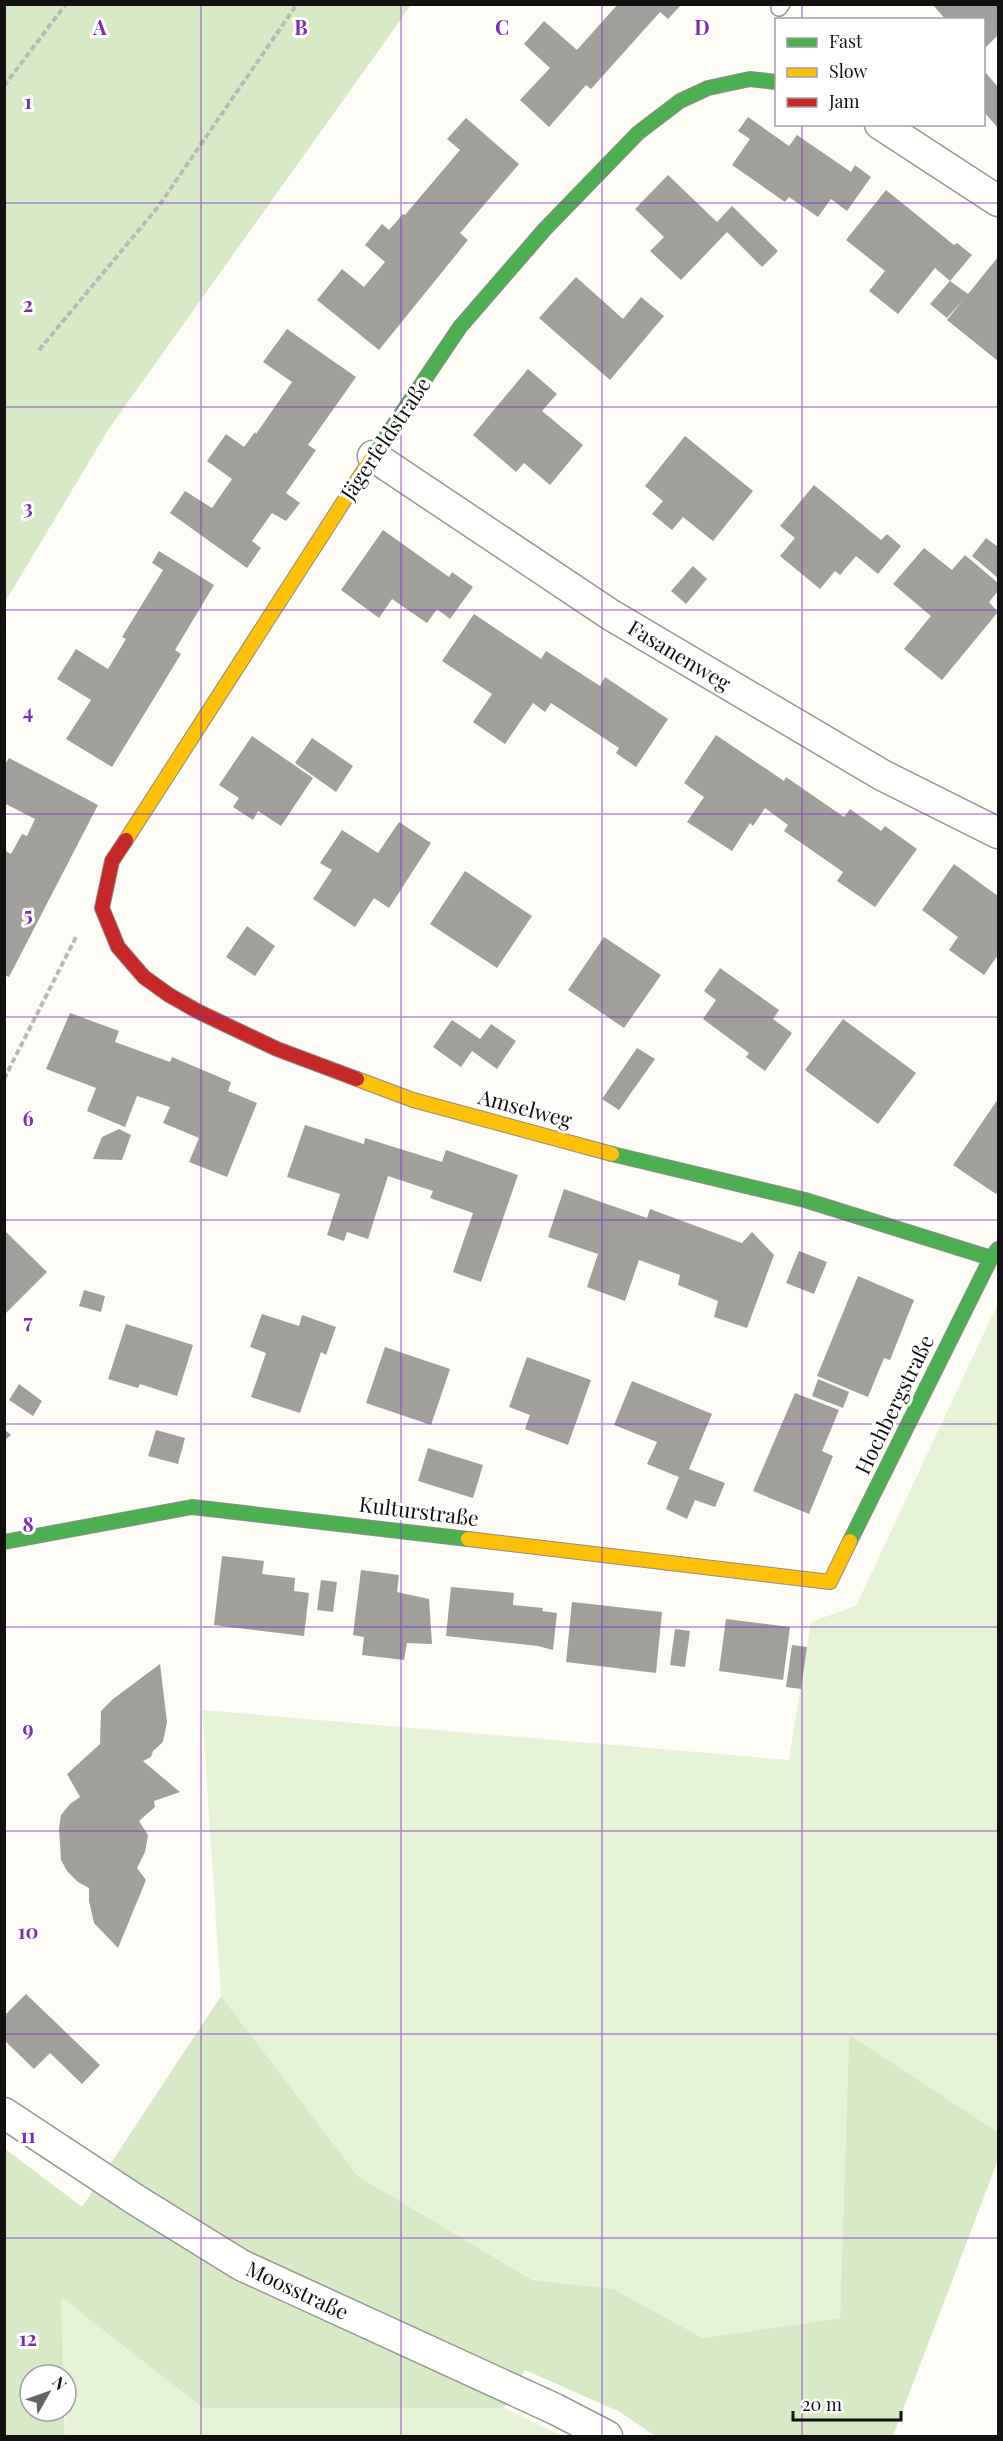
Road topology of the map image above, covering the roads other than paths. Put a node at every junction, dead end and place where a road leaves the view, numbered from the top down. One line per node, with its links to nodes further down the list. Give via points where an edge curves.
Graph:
1 (775, 82): 4 (street, Jägerfeldstraße, via 750,79 708,88 680,101 638,133 545,229 460,327)
2 (883, 126): 3 (street)
3 (999, 201)
4 (373, 456): 5 (street, Fasanenweg, via 610,615 882,776); 6 (street, Jägerfeldstraße, via 112,861)
5 (999, 833)
6 (102, 908): 7 (street, Amselweg, via 118,947 144,976 168,995 277,1049 413,1100 591,1149 805,1200)
7 (995, 1254): 9 (street, Hochbergstraße)
8 (4, 1542): 9 (street, Kulturstraße, via 192,1507)
9 (830, 1582)
10 (4, 2113): 11 (street, Moosstraße, via 241,2265)
11 (607, 2436)

